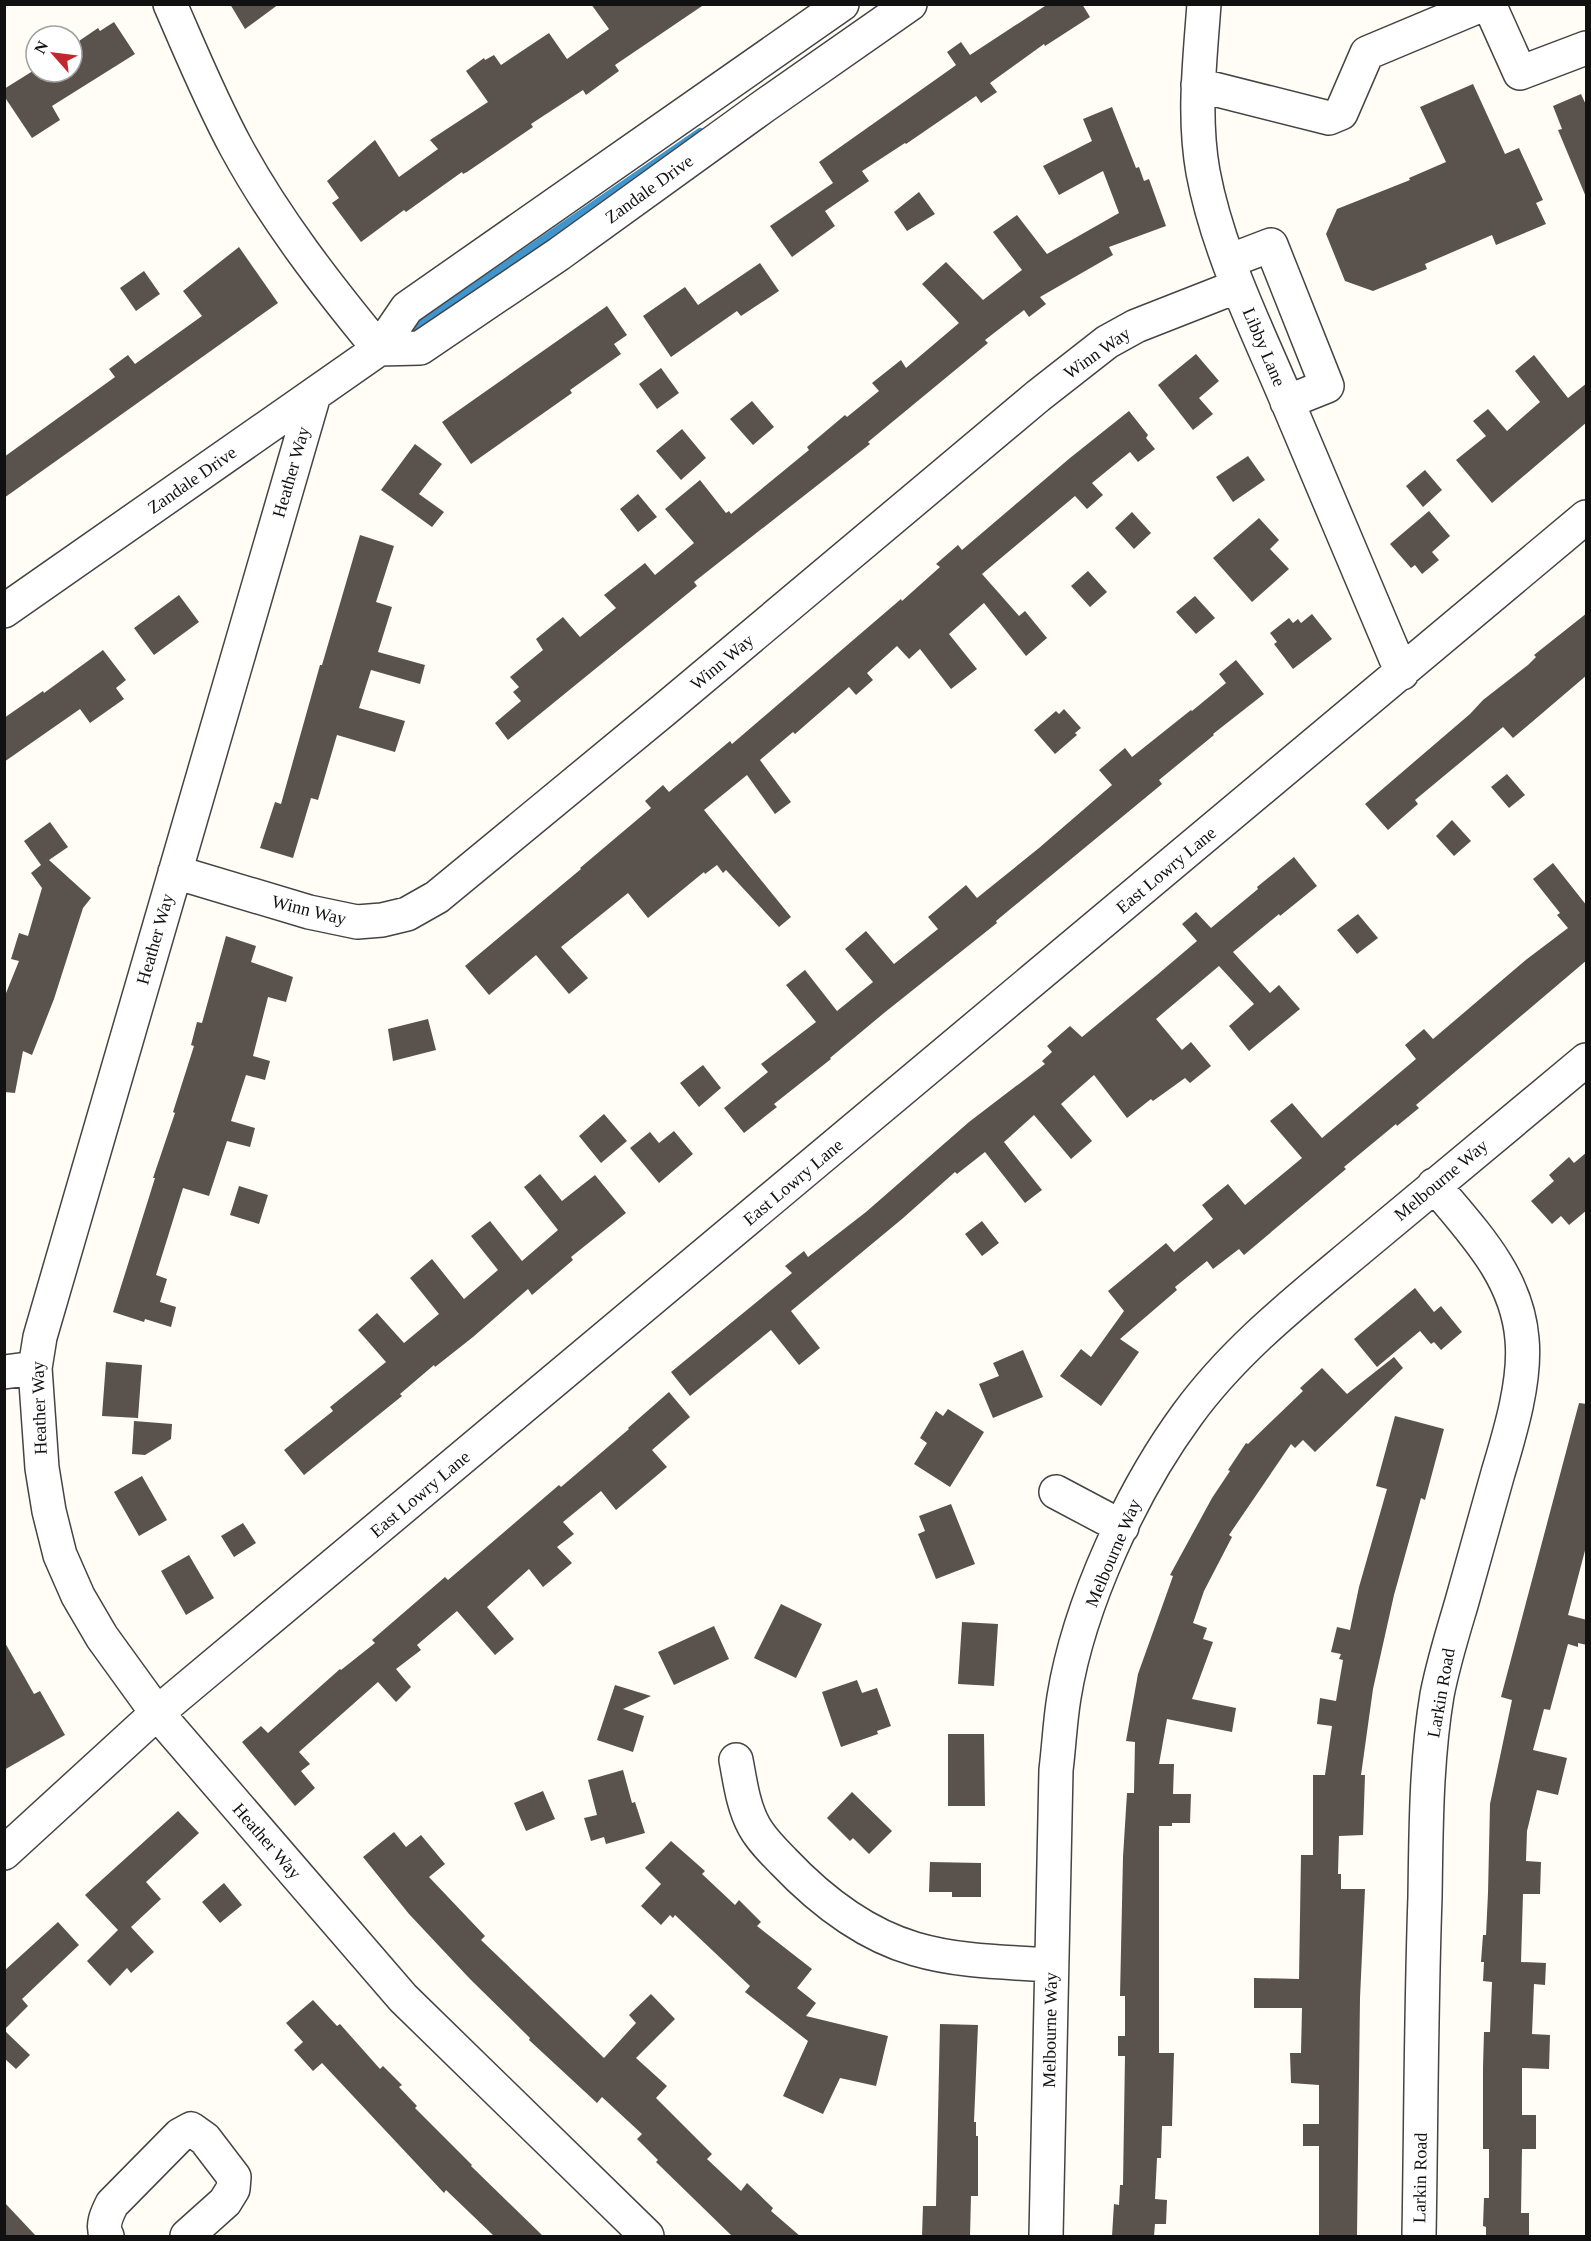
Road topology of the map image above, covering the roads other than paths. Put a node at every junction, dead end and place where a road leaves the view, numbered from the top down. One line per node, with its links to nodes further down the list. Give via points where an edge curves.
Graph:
1 (170, 4): 10 (street, via 220,116 261,189 347,310)
2 (842, 4): 10 (street, Zandale Drive, via 407,309)
3 (910, 4): 10 (street, Zandale Drive, via 420,348)
4 (1204, 4): 8 (street, Libby Lane)
5 (1484, 4): 8 (street, via 1367,53 1341,113 1329,118)
6 (1489, 4): 7 (street, via 1520,74)
7 (1587, 48)
8 (1198, 85): 9 (street, Libby Lane, via 1203,171 1212,211)
9 (1234, 273): 12 (street, Libby Lane); 12 (street, Winn Way, via 1271,245 1327,386); 16 (street, Winn Way, via 1107,342 437,897 407,914 357,922 309,912)
10 (380, 349): 11 (street, Zandale Drive)
11 (314, 395): 14 (street, Zandale Drive); 16 (street, Heather Way)
12 (1287, 402): 15 (street, Libby Lane)
13 (1587, 517): 15 (street, East Lowry Lane)
14 (4, 610)
15 (1402, 673): 22 (street, East Lowry Lane)
16 (175, 872): 19 (street, Heather Way, via 40,1337)
17 (1587, 1060): 18 (street, Melbourne Way)
18 (1434, 1185): 21 (street, Melbourne Way, via 1257,1337 1217,1379 1164,1448); 30 (street, Larkin Road, via 1504,1275 1514,1296 1523,1341 1522,1371 1508,1438 1447,1654 1432,1735 1423,1951)
19 (20, 1370): 22 (street, Heather Way, via 60,1555 102,1637)
20 (1056, 1492): 21 (street)
21 (1122, 1527): 25 (street, Melbourne Way, via 1096,1582 1064,1696 1056,1770)
22 (157, 1713): 24 (street, East Lowry Lane); 28 (street, Heather Way, via 403,1998)
23 (736, 1760): 25 (street, via 754,1825 803,1882 842,1914 914,1949 968,1959)
24 (4, 1853)
25 (1051, 1965): 29 (street, Melbourne Way)
26 (107, 2236): 27 (street, via 106,2216 112,2205 180,2135 191,2129 205,2139 234,2176 233,2189 225,2202)
27 (187, 2236)
28 (647, 2236)
29 (1046, 2236)
30 (1419, 2236)

